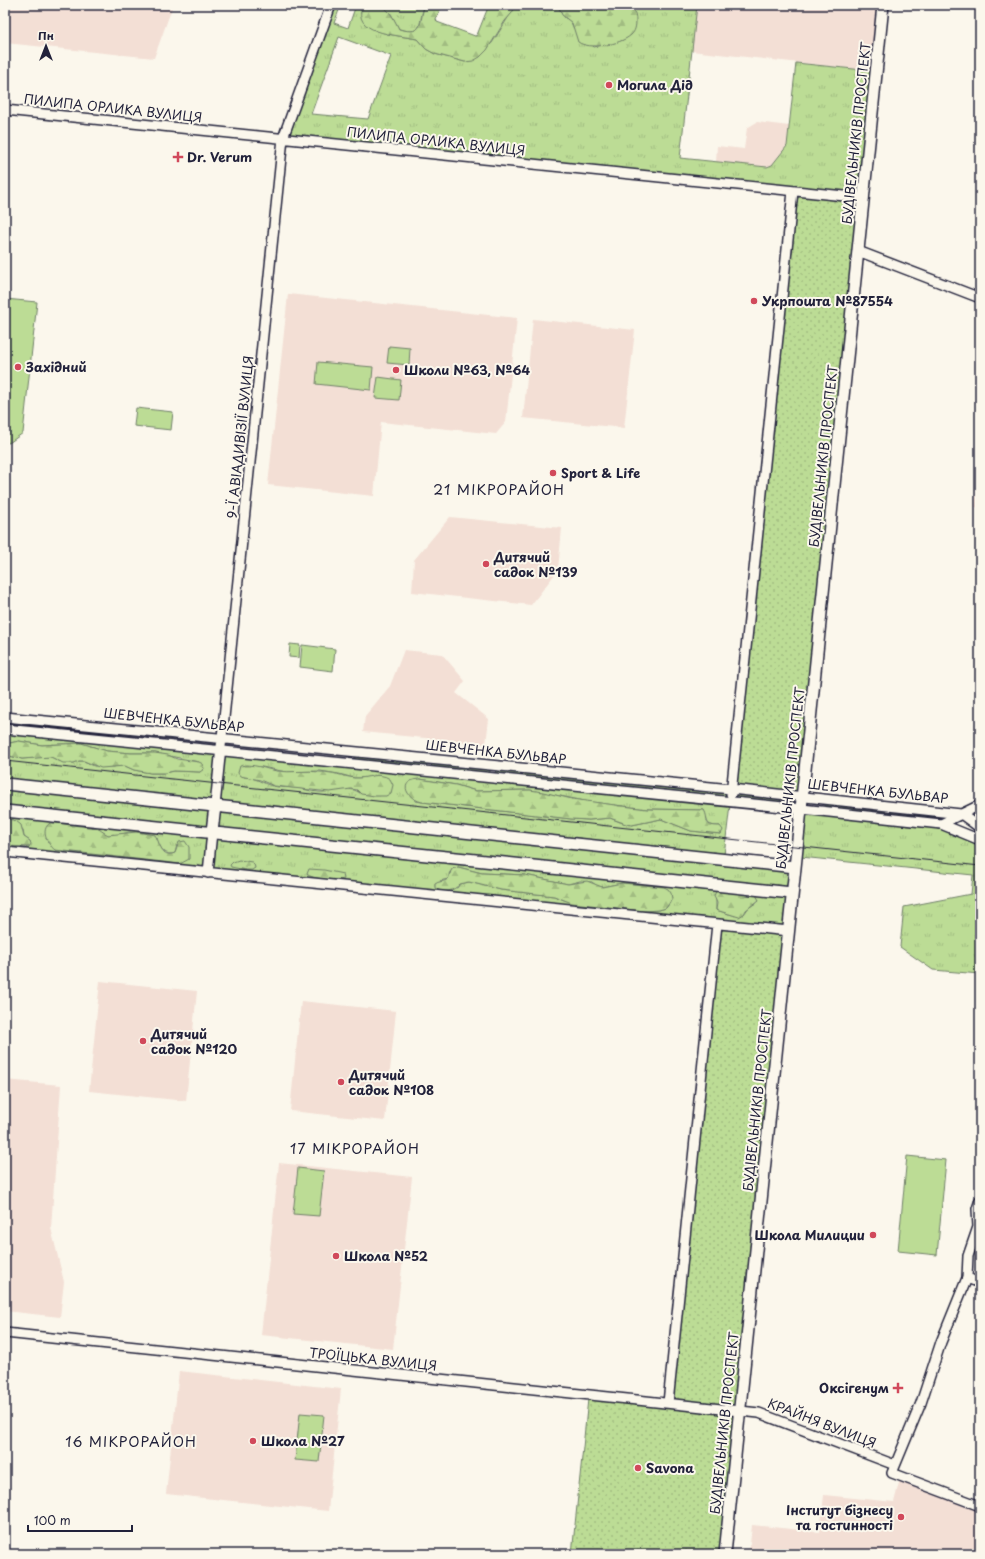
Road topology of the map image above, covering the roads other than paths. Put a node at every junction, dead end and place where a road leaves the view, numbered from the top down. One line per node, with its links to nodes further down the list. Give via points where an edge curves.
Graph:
1 (331, 5): 4 (street, 9-Ї АВІАДИВІЗІЇ ВУЛИЦЯ)
2 (883, 5): 6 (main road, БУДІВЕЛЬНИКІВ ПРОСПЕКТ)
3 (5, 110): 4 (street, ПИЛИПА ОРЛИКА ВУЛИЦЯ)
4 (283, 138): 5 (street, ПИЛИПА ОРЛИКА ВУЛИЦЯ); 13 (street, 9-Ї АВІАДИВІЗІЇ ВУЛИЦЯ)
5 (793, 191): 6 (street, ПИЛИПА ОРЛИКА ВУЛИЦЯ); 18 (street)
6 (864, 198): 7 (main road, БУДІВЕЛЬНИКІВ ПРОСПЕКТ)
7 (858, 251): 8 (street); 19 (main road, БУДІВЕЛЬНИКІВ ПРОСПЕКТ)
8 (980, 298)
9 (5, 717): 10 (street, ШЕВЧЕНКА БУЛЬВАР)
10 (91, 726): 12 (street); 13 (street, ШЕВЧЕНКА БУЛЬВАР)
11 (5, 729): 12 (street, ШЕВЧЕНКА БУЛЬВАР)
12 (90, 738): 14 (street, ШЕВЧЕНКА БУЛЬВАР)
13 (222, 739): 14 (street, 9-Ї АВІАДИВІЗІЇ ВУЛИЦЯ); 15 (street, ШЕВЧЕНКА БУЛЬВАР)
14 (220, 752): 16 (street, ШЕВЧЕНКА БУЛЬВАР); 22 (street, 9-Ї АВІАДИВІЗІЇ ВУЛИЦЯ)
15 (353, 752): 16 (street); 18 (street, ШЕВЧЕНКА БУЛЬВАР)
16 (352, 765): 20 (street, ШЕВЧЕНКА БУЛЬВАР)
17 (5, 784): 22 (main road)
18 (731, 789): 19 (street, ШЕВЧЕНКА БУЛЬВАР); 20 (street)
19 (802, 797): 23 (main road, БУДІВЕЛЬНИКІВ ПРОСПЕКТ); 25 (street, ШЕВЧЕНКА БУЛЬВАР)
20 (730, 802): 23 (street, ШЕВЧЕНКА БУЛЬВАР)
21 (980, 805): 25 (street)
22 (215, 806): 28 (main road); 31 (main road)
23 (801, 809): 26 (street, ШЕВЧЕНКА БУЛЬВАР); 31 (main road, БУДІВЕЛЬНИКІВ ПРОСПЕКТ)
24 (5, 811): 28 (main road)
25 (961, 814): 26 (street); 27 (street, ШЕВЧЕНКА БУЛЬВАР)
26 (941, 824): 29 (street, ШЕВЧЕНКА БУЛЬВАР)
27 (980, 828)
28 (212, 832): 32 (street); 33 (main road)
29 (980, 840)
30 (5, 852): 32 (street)
31 (795, 867): 33 (main road, БУДІВЕЛЬНИКІВ ПРОСПЕКТ)
32 (208, 873): 34 (street)
33 (792, 893): 35 (main road, БУДІВЕЛЬНИКІВ ПРОСПЕКТ)
34 (717, 924): 35 (street); 40 (street)
35 (788, 931): 41 (main road, БУДІВЕЛЬНИКІВ ПРОСПЕКТ)
36 (980, 1200): 37 (street, via 977,1209 978,1227 968,1256)
37 (967, 1278): 38 (street); 42 (street, via 941,1342 921,1403)
38 (980, 1283)
39 (5, 1333): 40 (street, ТРОЇЦЬКА ВУЛИЦЯ)
40 (668, 1403): 41 (street, ТРОЇЦЬКА ВУЛИЦЯ)
41 (739, 1411): 42 (street, КРАЙНЯ ВУЛИЦЯ, via 759,1413); 44 (main road, БУДІВЕЛЬНИКІВ ПРОСПЕКТ)
42 (893, 1469): 43 (street, КРАЙНЯ ВУЛИЦЯ)
43 (980, 1506)
44 (725, 1554)

